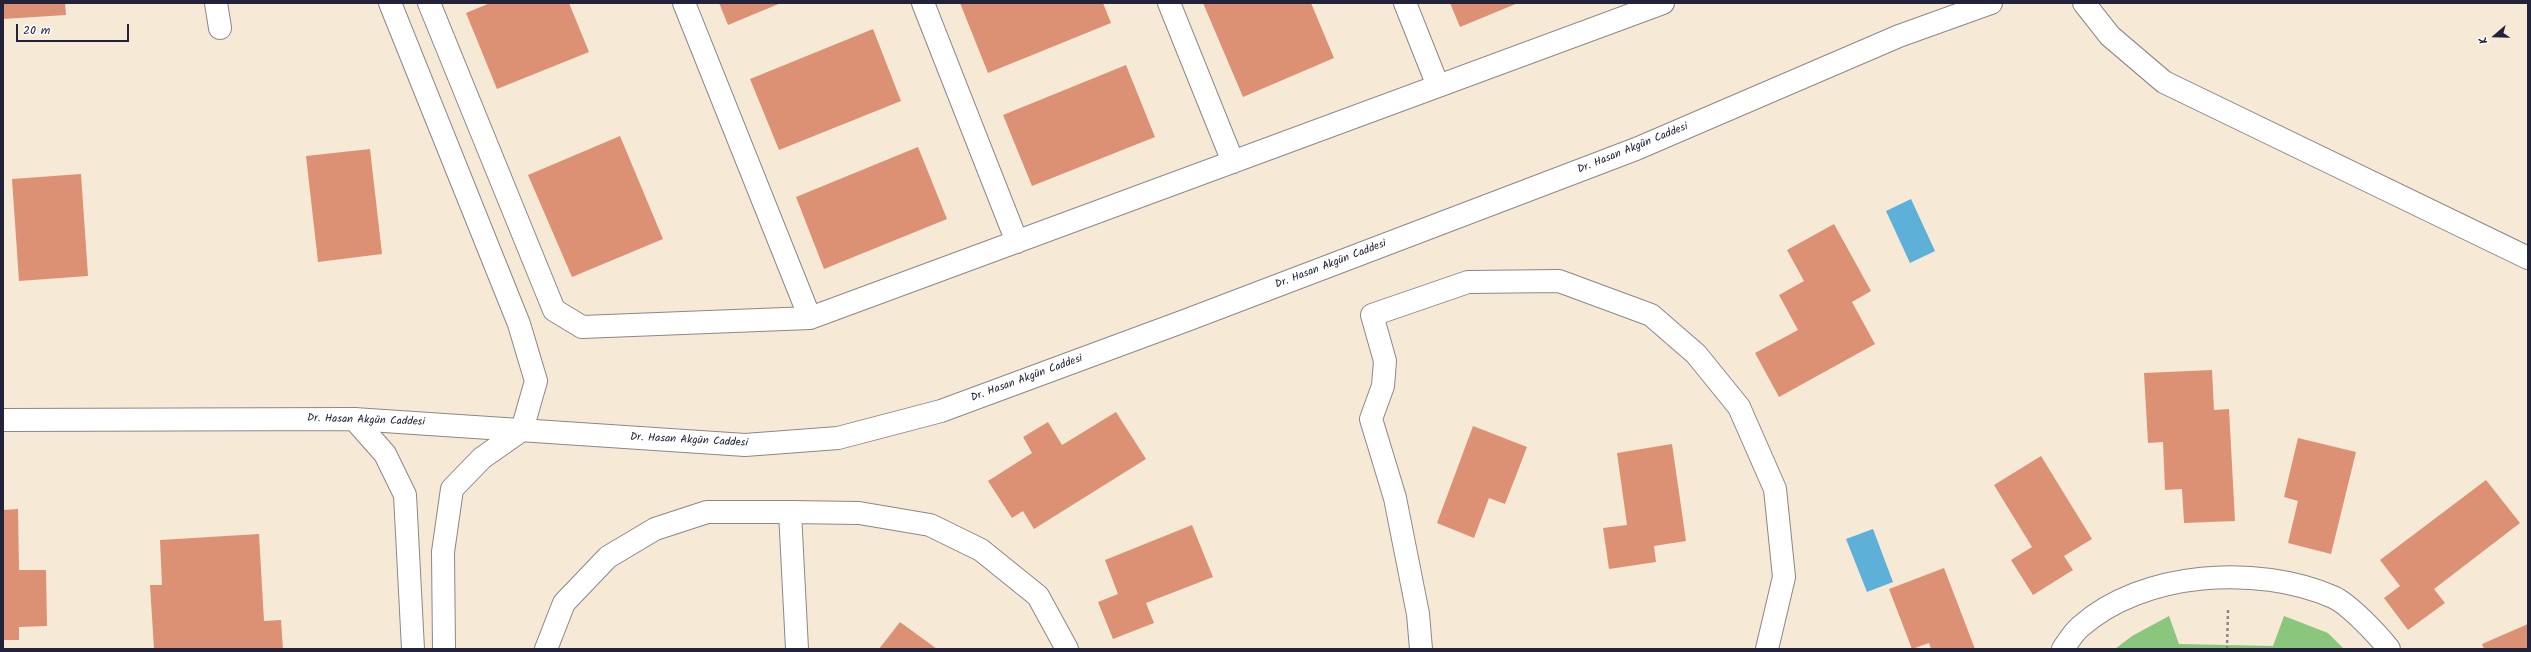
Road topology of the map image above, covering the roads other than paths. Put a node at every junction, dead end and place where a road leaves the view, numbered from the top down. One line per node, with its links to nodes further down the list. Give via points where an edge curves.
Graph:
1 (216, 3): 11 (street)
2 (390, 3): 19 (street, via 519,324 536,381)
3 (429, 3): 16 (street, via 554,310 582,327)
4 (684, 3): 16 (street)
5 (923, 3): 14 (street)
6 (1169, 3): 13 (street)
7 (1405, 3): 12 (street)
8 (1991, 3): 19 (street, Dr. Hasan Akgün Caddesi, via 1899,36 1636,149 941,411 838,438 745,445)
9 (2084, 3): 15 (street, via 2110,36 2164,82)
10 (1654, 4): 12 (street)
11 (220, 28)
12 (1438, 86): 13 (street)
13 (1233, 162): 14 (street)
14 (1017, 242): 16 (street)
15 (2528, 258)
16 (810, 318)
17 (354, 418): 18 (street, Dr. Hasan Akgün Caddesi); 19 (street, Dr. Hasan Akgün Caddesi); 21 (street, via 385,454 405,495)
18 (3, 420)
19 (522, 430): 22 (street, via 482,458 452,489 443,552)
20 (790, 512): 23 (street, via 707,512 655,529 608,557 564,603); 24 (street); 25 (street, via 859,513 930,526 981,550 1038,596)
21 (413, 649)
22 (444, 649)
23 (546, 649)
24 (797, 649)
25 (1067, 649)
26 (1421, 649): 27 (street, via 1418,614 1395,498 1371,419 1383,386 1385,361 1372,315 1468,282 1559,281 1651,315 1696,354 1739,408 1775,489 1784,577)
27 (1767, 649)
28 (2063, 649): 29 (street, via 2079,628 2106,608 2143,590 2183,580 2229,577 2286,583 2334,598 2376,633)
29 (2389, 649)

